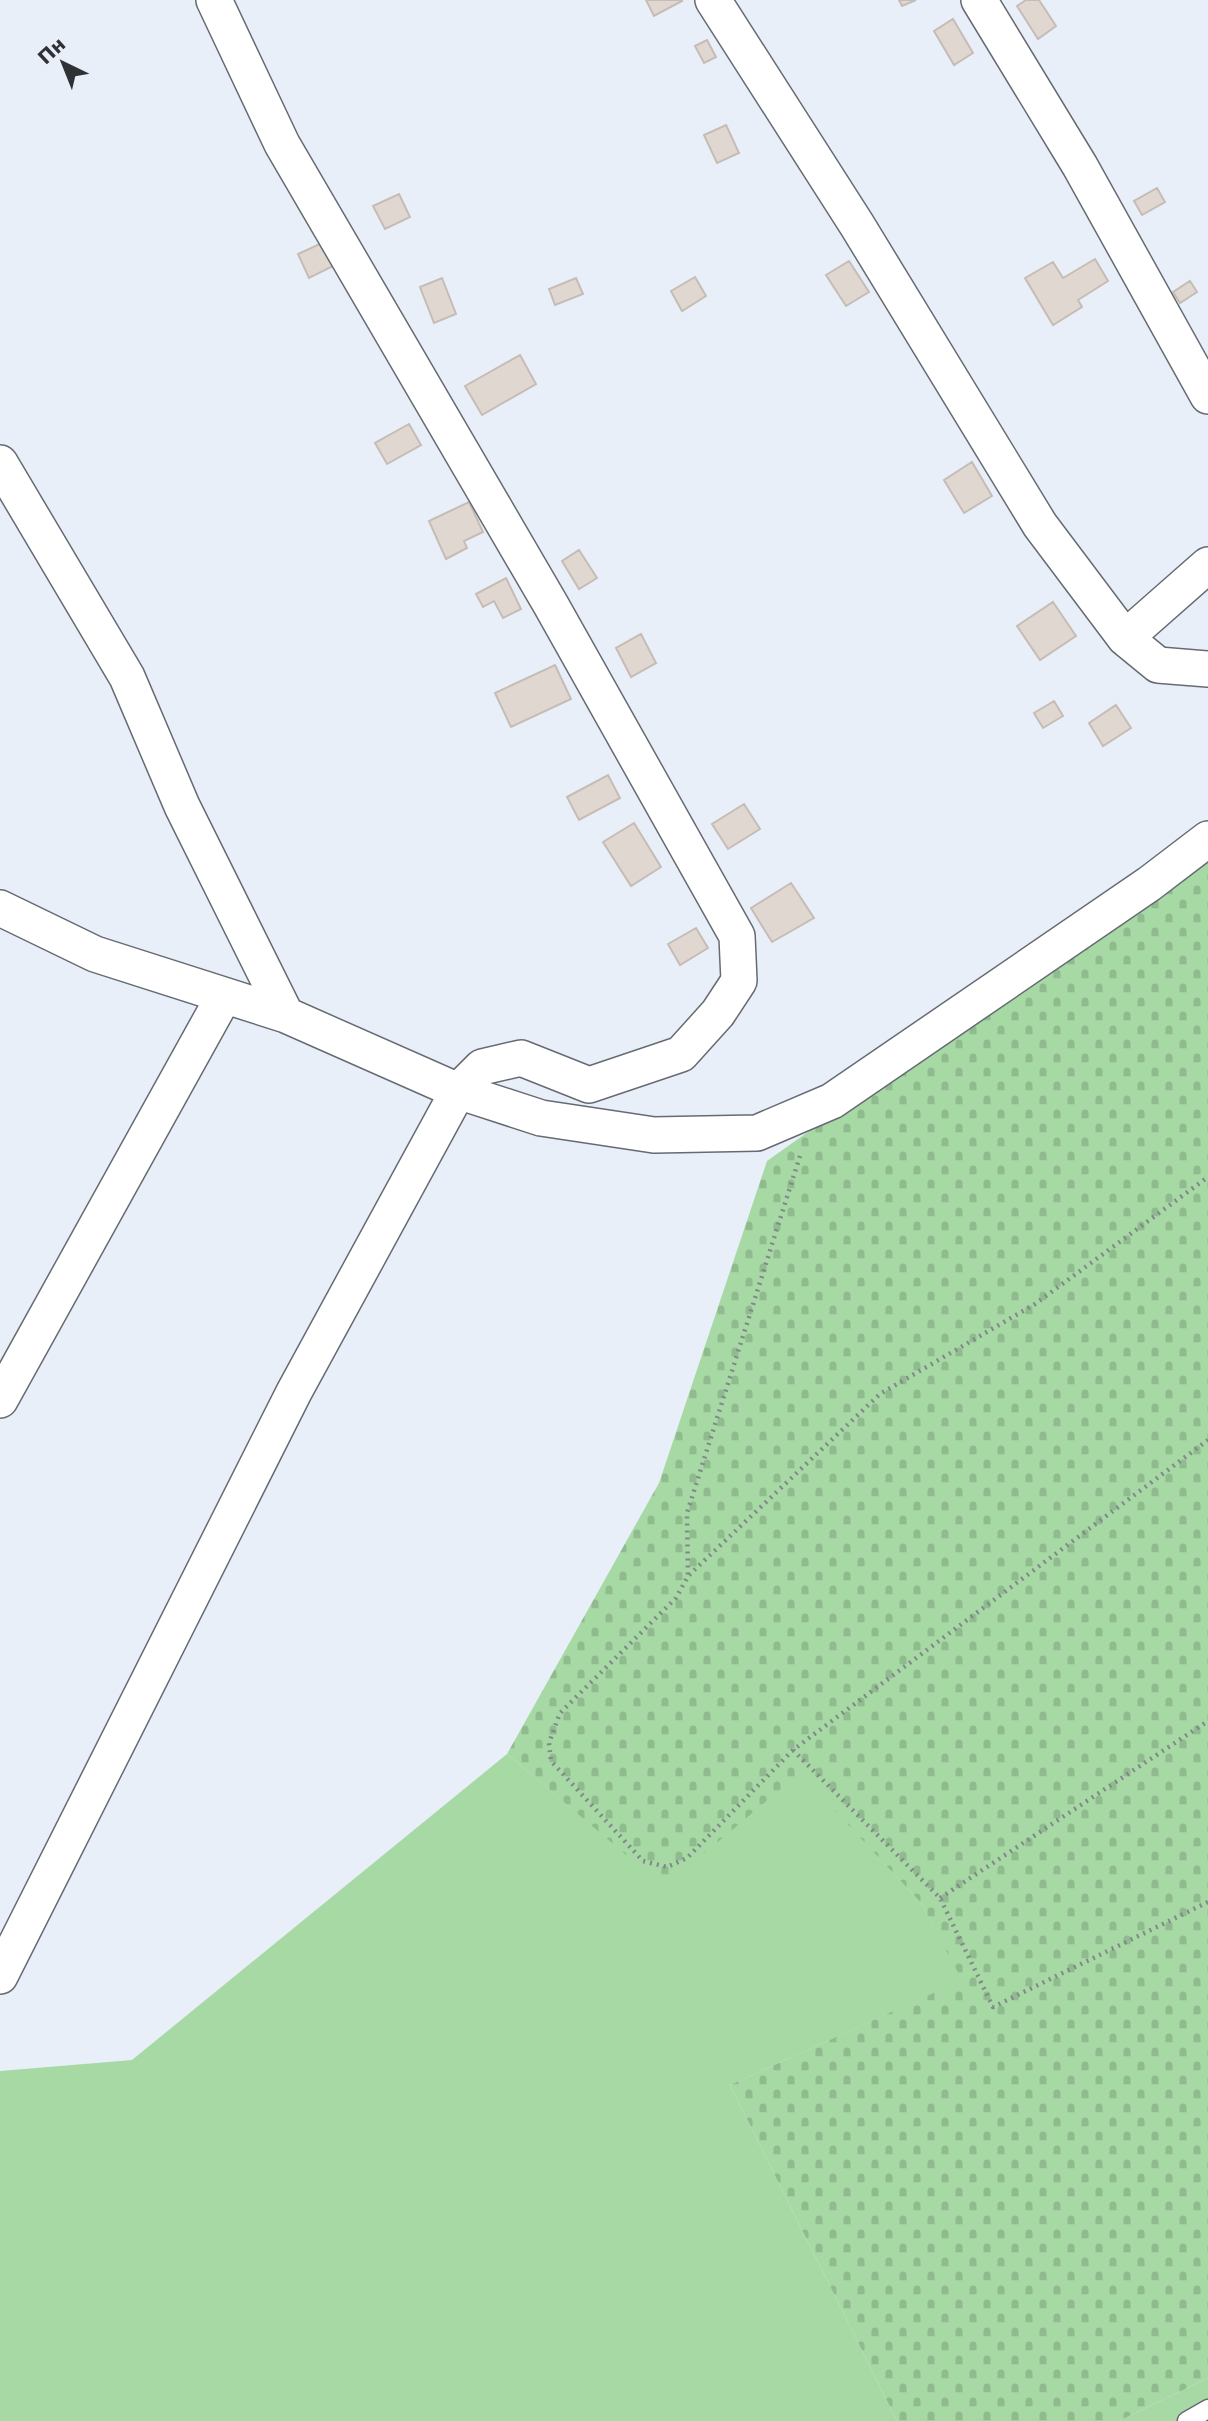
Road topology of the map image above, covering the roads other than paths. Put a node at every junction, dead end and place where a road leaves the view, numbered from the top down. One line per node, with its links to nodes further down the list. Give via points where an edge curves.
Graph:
1 (214, 0): 13 (street, via 282,144 538,582 737,936 739,981 681,1054 589,1085 521,1058 482,1067)
2 (713, 0): 7 (street, via 858,225 1040,525)
3 (979, 0): 4 (street, via 1080,166)
4 (1208, 396)
5 (0, 463): 12 (street, via 127,677 183,806)
6 (1208, 565): 7 (street)
7 (1125, 638): 8 (street, via 1158,665)
8 (1208, 668)
9 (1208, 839): 13 (street, via 832,1101 757,1133 654,1135 541,1118)
10 (0, 908): 11 (street, via 95,954)
11 (224, 996): 12 (street); 14 (street)
12 (286, 1015): 13 (street)
13 (457, 1091): 15 (street, via 294,1392)
14 (0, 1399)
15 (0, 1976)
16 (1208, 2409): 17 (lane)
17 (1187, 2421)

